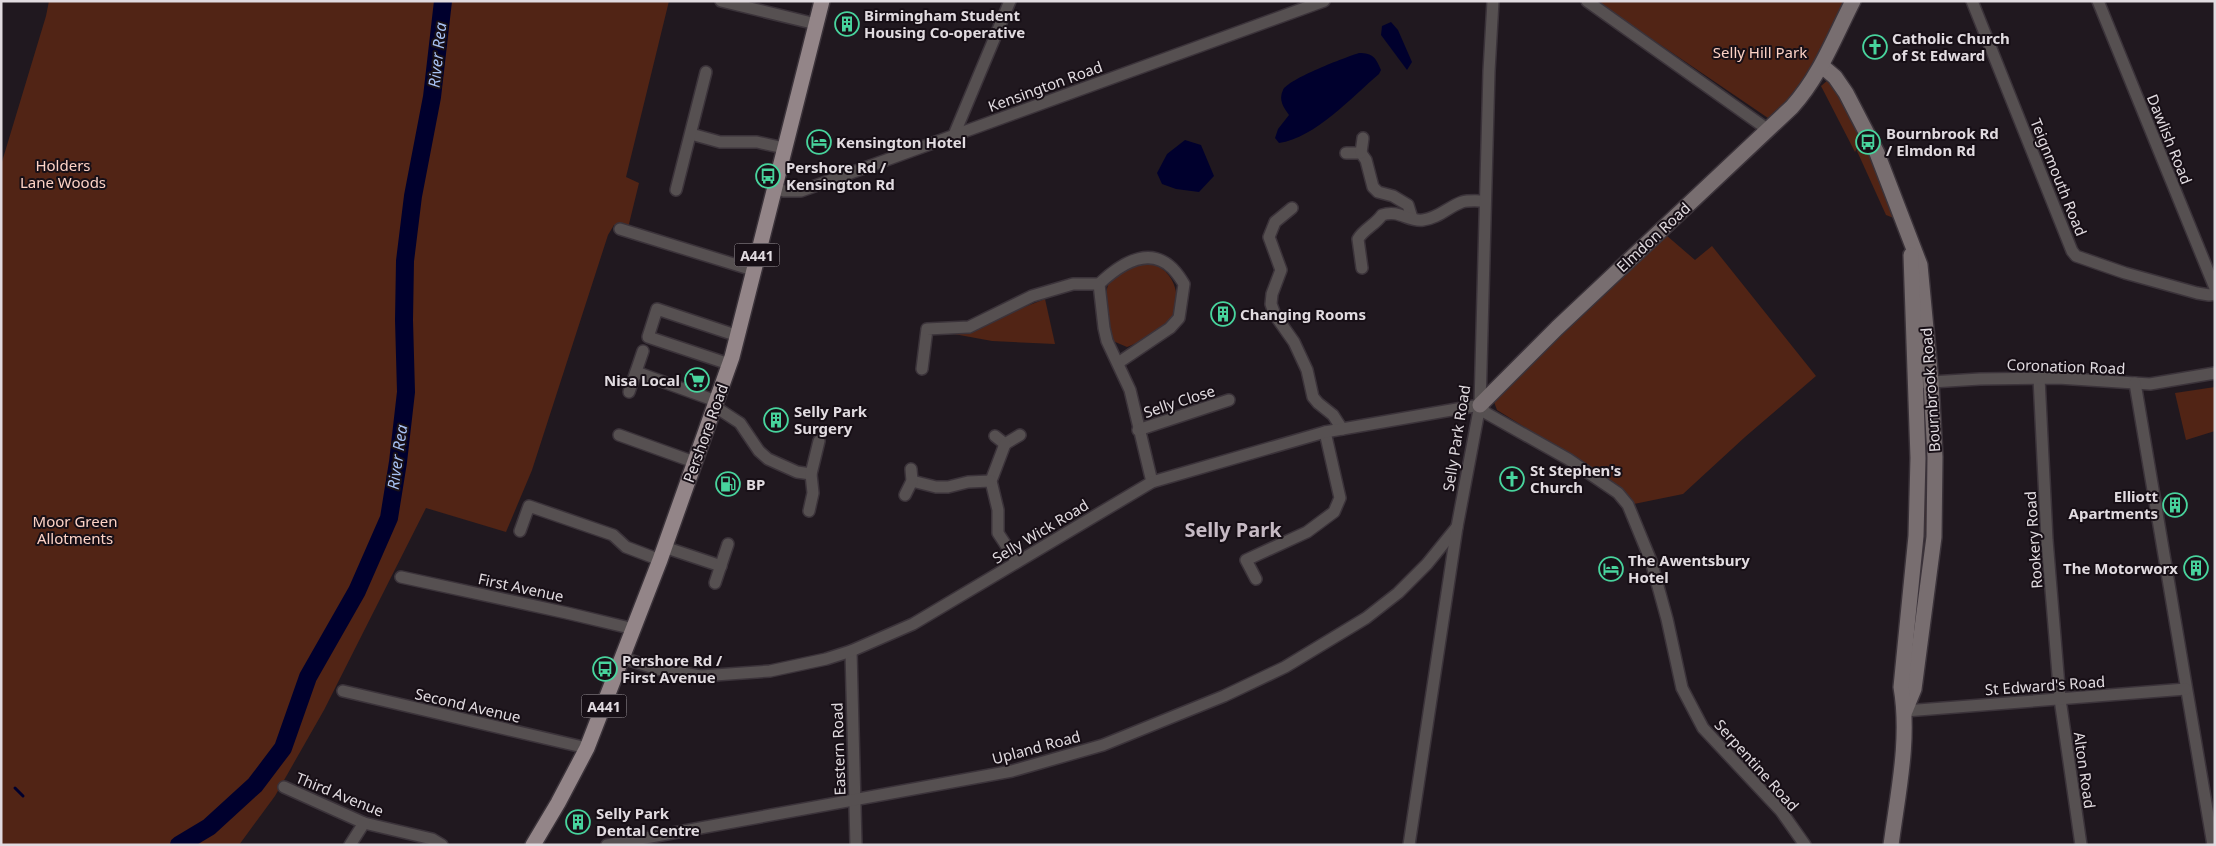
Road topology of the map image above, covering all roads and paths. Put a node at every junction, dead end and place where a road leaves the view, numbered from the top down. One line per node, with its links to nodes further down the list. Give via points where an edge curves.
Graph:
1 (720, 1): 10 (street)
2 (822, 1): 10 (main road, Pershore Road / A441)
3 (1010, 1): 15 (street)
4 (1324, 1): 15 (street, Kensington Road)
5 (1492, 1): 22 (street, Selly Park Road)
6 (1587, 1): 13 (street)
7 (1852, 1): 11 (street, Elmdon Road)
8 (1972, 1): 31 (street, Teignmouth Road, via 2076,256 2197,293)
9 (2098, 1): 30 (street, Dawlish Road)
10 (816, 24): 17 (main road, Pershore Road / A441)
11 (1822, 66): 13 (street, Elmdon Road, via 1806,91); 26 (street, Bournbrook Road, via 1835,77 1867,133)
12 (706, 72): 14 (street)
13 (1767, 129): 46 (street, Elmdon Road)
14 (691, 134): 17 (street, via 720,142 758,142); 21 (street)
15 (954, 135): 20 (street, Kensington Road, via 801,191)
16 (1363, 138): 19 (street)
17 (784, 148): 20 (main road, Pershore Road / A441)
18 (1346, 153): 19 (street)
19 (1361, 153): 24 (street, via 1373,187 1408,205)
20 (775, 188): 28 (main road, Pershore Road / A441)
21 (676, 190)
22 (1485, 201): 24 (street, via 1463,202 1426,220); 46 (street, Selly Park Road)
23 (1292, 208): 47 (street, via 1275,222 1269,237 1281,270 1271,304 1307,370 1313,397 1333,415)
24 (1412, 218): 27 (street, via 1388,213 1361,234 1358,248)
25 (620, 229): 28 (street)
26 (1912, 244): 40 (street, Bournbrook Road, via 1920,265); 41 (street, Bournbrook Road)
27 (1362, 268)
28 (753, 270): 32 (main road, Pershore Road / A441)
29 (1099, 284): 34 (street, via 1107,341); 34 (street, via 1122,264 1141,258 1158,259 1172,268 1184,284 1179,318 1170,328); 36 (street, via 1074,284 1032,296 969,327 927,329)
30 (2215, 288)
31 (2215, 294)
32 (738, 336): 35 (main road, Pershore Road / A441); 35 (street, via 657,309 648,337)
33 (644, 350): 37 (street)
34 (1118, 362): 48 (street, via 1133,399)
35 (729, 364): 45 (main road, Pershore Road / A441)
36 (922, 369)
37 (636, 372): 43 (street); 45 (street)
38 (2215, 373): 42 (street, Coronation Road, via 2150,384)
39 (2039, 378): 40 (street, Coronation Road); 42 (street, Coronation Road); 79 (street, Rookery Road, via 2047,540)
40 (1931, 382): 41 (street, Coronation Road); 64 (street, Bournbrook Road, via 1935,457)
41 (1915, 383): 63 (street, Bournbrook Road, via 1918,458)
42 (2135, 383): 77 (street)
43 (629, 392)
44 (1229, 400): 48 (street, Selly Close)
45 (715, 404): 55 (main road, Pershore Road / A441); 56 (street, via 740,423 768,459)
46 (1480, 405): 47 (street, Selly Wick Road); 61 (street, Selly Park Road); 92 (street, Serpentine Road, via 1486,413 1568,459 1618,493 1628,505 1651,561 1682,688 1703,728 1781,811)
47 (1342, 429): 49 (street, Selly Wick Road)
48 (1138, 430): 58 (street)
49 (1325, 432): 58 (street, Selly Wick Road); 72 (street, via 1340,498 1334,512 1307,532 1246,560)
50 (619, 435): 55 (street)
51 (1020, 435): 54 (street)
52 (995, 436): 54 (street)
53 (819, 441): 56 (street)
54 (1005, 444): 57 (street)
55 (694, 462): 66 (main road, Pershore Road / A441)
56 (810, 474): 60 (street, via 813,493)
57 (991, 480): 59 (street, via 942,487 912,475); 67 (street, via 998,510 998,533)
58 (1152, 482): 67 (street, Selly Wick Road)
59 (905, 495)
60 (809, 511)
61 (1457, 527): 68 (street, Upland Road); 70 (street, Selly Park Road)
62 (520, 532): 66 (street, via 529,506 613,535 626,547)
63 (1916, 536): 64 (street); 80 (street, Bournbrook Road, via 1901,687)
64 (1934, 537): 80 (street, Bournbrook Road, via 1914,689)
65 (728, 544): 69 (street)
66 (662, 553): 69 (street); 74 (main road, Pershore Road / A441)
67 (1017, 562): 75 (street, Selly Wick Road, via 913,624)
68 (1427, 564): 70 (street); 83 (street, Upland Road, via 1366,618 1301,657 1224,696 1103,745 1012,771)
69 (721, 566): 73 (street)
70 (1452, 566): 91 (street, Selly Park Road)
71 (401, 577): 74 (street, First Avenue)
72 (1256, 578)
73 (716, 583)
74 (634, 629): 76 (main road, Pershore Road / A441)
75 (851, 652): 76 (street, Selly Wick Road, via 770,671 701,676 658,669); 83 (street, Eastern Road)
76 (623, 658): 81 (main road, Pershore Road / A441)
77 (2186, 689): 79 (street, St Edward's Road); 85 (street)
78 (343, 691): 81 (street, Second Avenue)
79 (2060, 699): 80 (street, St Edward's Road); 94 (street, Alton Road)
80 (1905, 711): 93 (street, Bournbrook Road, via 1904,746)
81 (587, 748): 88 (main road, Pershore Road / A441)
82 (284, 787): 84 (street, Third Avenue)
83 (855, 799): 89 (street, Upland Road); 90 (street, Eastern Road)
84 (364, 823): 86 (street); 87 (street, Third Avenue)
85 (2210, 844)
86 (350, 845)
87 (442, 845)
88 (533, 845)
89 (607, 845)
90 (856, 845)
91 (1409, 845)
92 (1805, 845)
93 (1891, 845)
94 (2081, 845)

